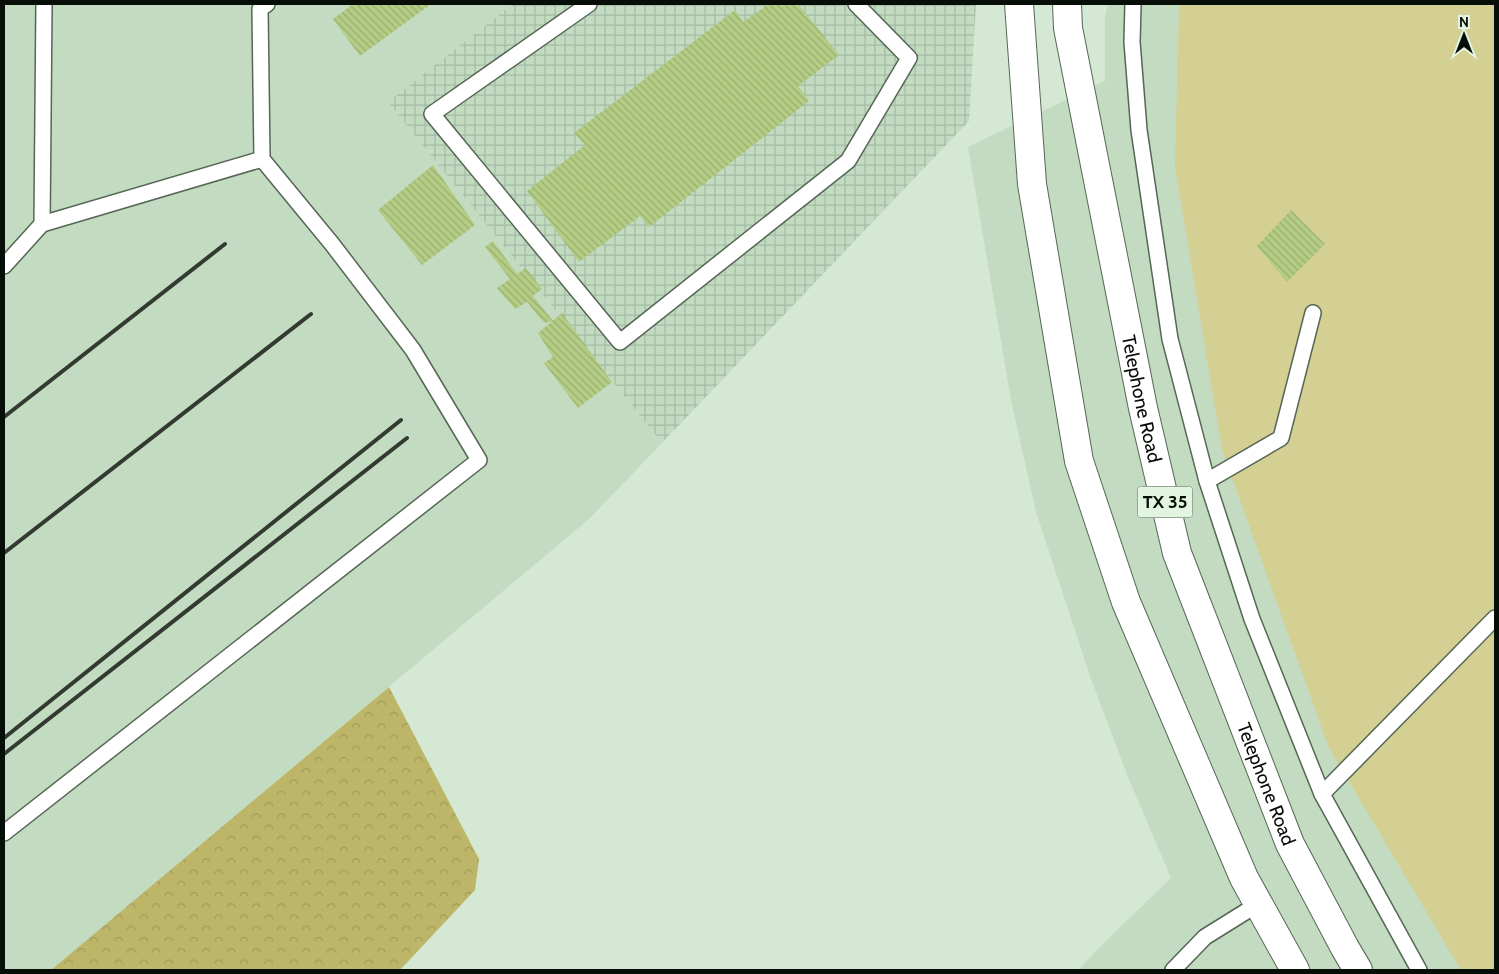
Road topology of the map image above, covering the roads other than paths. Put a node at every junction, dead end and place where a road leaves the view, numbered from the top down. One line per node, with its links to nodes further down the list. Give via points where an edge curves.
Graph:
1 (44, 4): 9 (lane)
2 (589, 4): 3 (lane, via 432,114 620,342 848,161 909,58)
3 (856, 4)
4 (1019, 4): 16 (main road, via 1032,184 1079,461 1126,602)
5 (1066, 4): 19 (main road, Telephone Road / TX 35, via 1107,229 1176,553 1290,844)
6 (1133, 4): 12 (lane, via 1132,42 1139,130 1170,339)
7 (262, 5): 8 (lane)
8 (262, 159): 9 (lane); 15 (lane, via 413,350 479,460)
9 (42, 224): 10 (lane)
10 (4, 266)
11 (1313, 313): 12 (lane, via 1281,438)
12 (1207, 481): 14 (lane, via 1252,619)
13 (1495, 618): 14 (lane)
14 (1322, 794): 20 (lane)
15 (4, 833)
16 (1258, 904): 17 (lane, via 1205,937); 18 (main road)
17 (1173, 970)
18 (1295, 970)
19 (1358, 970)
20 (1419, 970)

